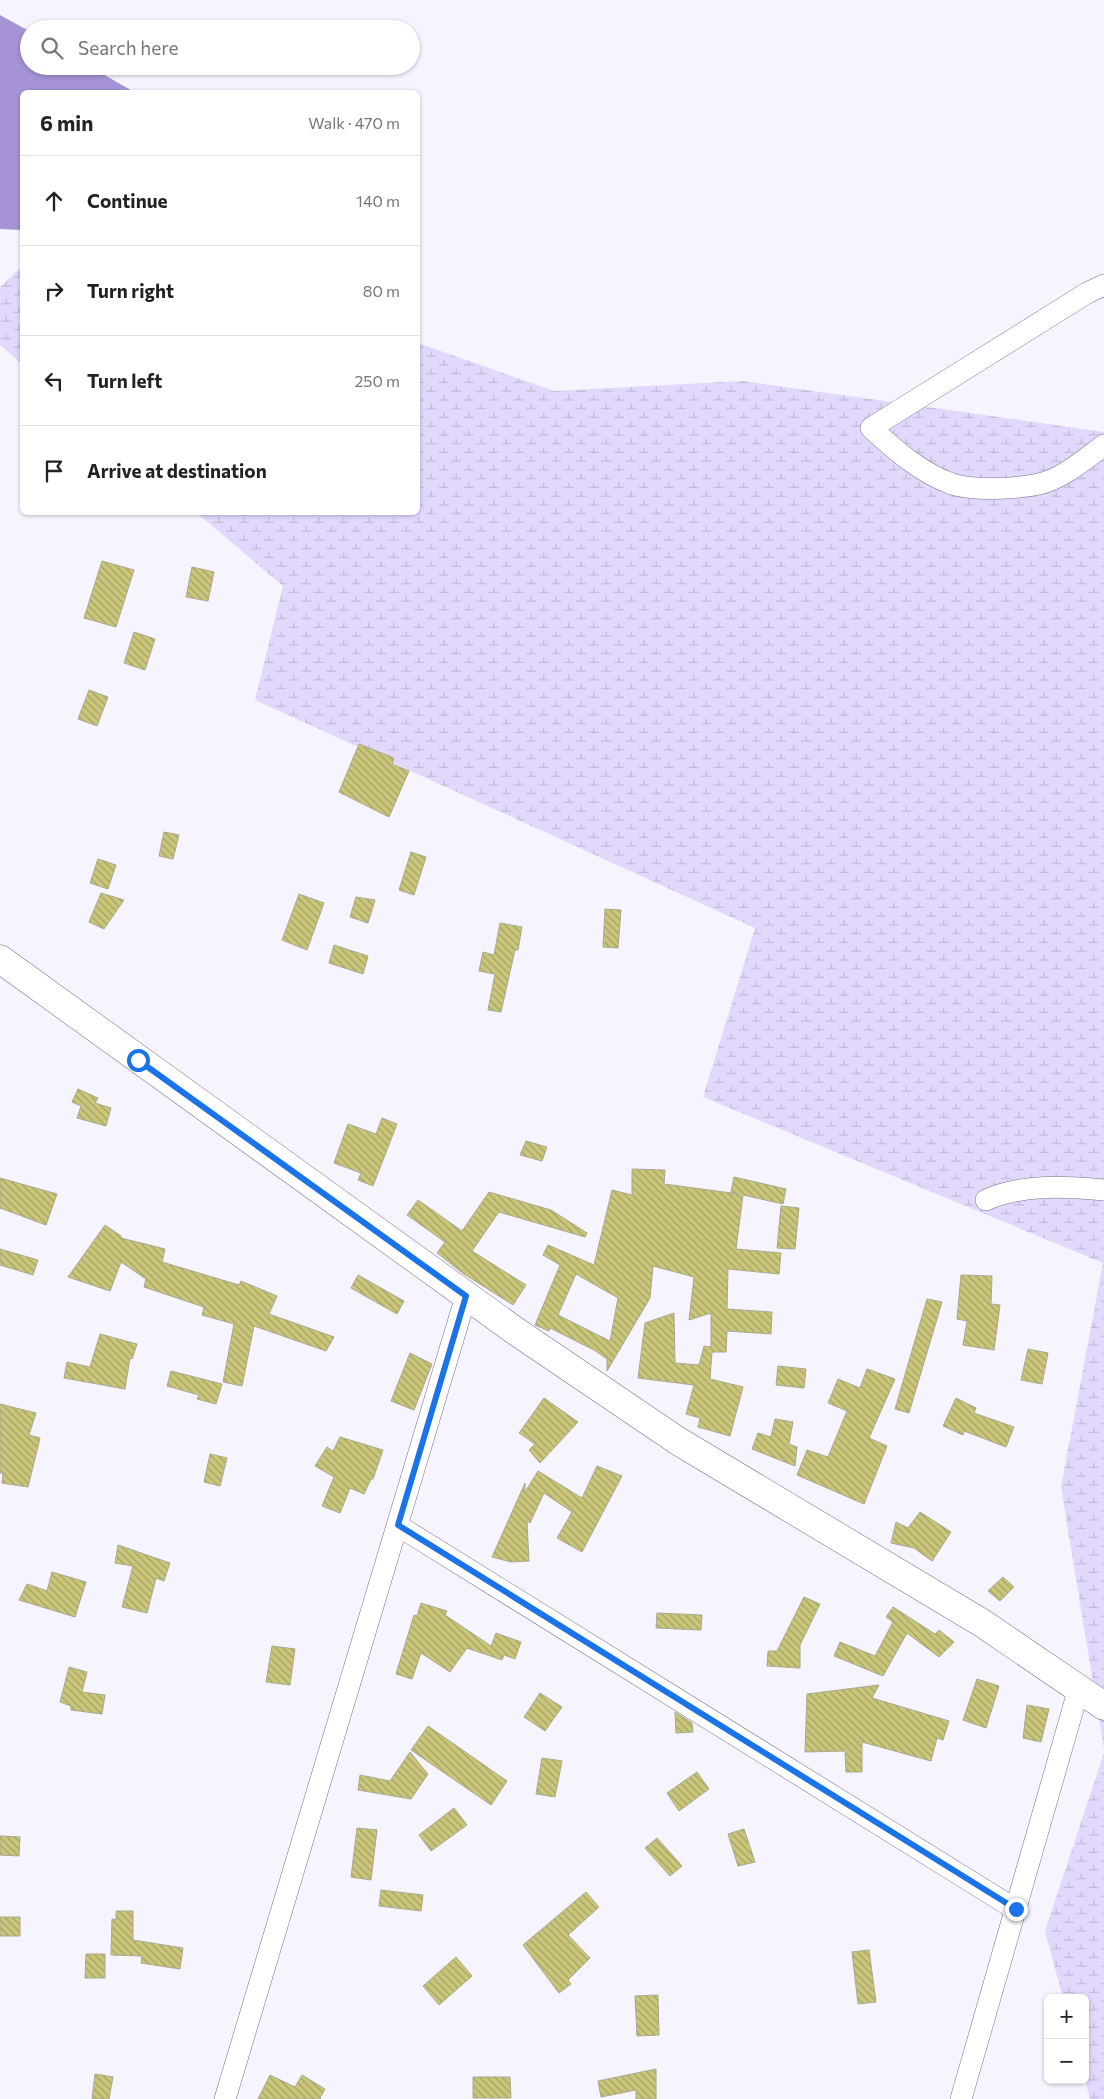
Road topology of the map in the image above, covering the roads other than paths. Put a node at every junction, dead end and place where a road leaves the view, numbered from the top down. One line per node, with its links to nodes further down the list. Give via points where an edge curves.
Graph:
1 (1104, 285): 2 (street, via 871,428 902,457 952,484 990,488 1040,484 1070,469)
2 (1104, 445)
3 (0, 959): 6 (main road)
4 (1104, 1190): 5 (street, via 1028,1188)
5 (986, 1200)
6 (466, 1296): 7 (street); 8 (main road, via 678,1441 982,1623)
7 (398, 1525): 10 (street); 11 (street)
8 (1079, 1688): 9 (main road); 10 (street)
9 (1104, 1706)
10 (1016, 1909): 12 (street)
11 (225, 2099)
12 (961, 2099)

